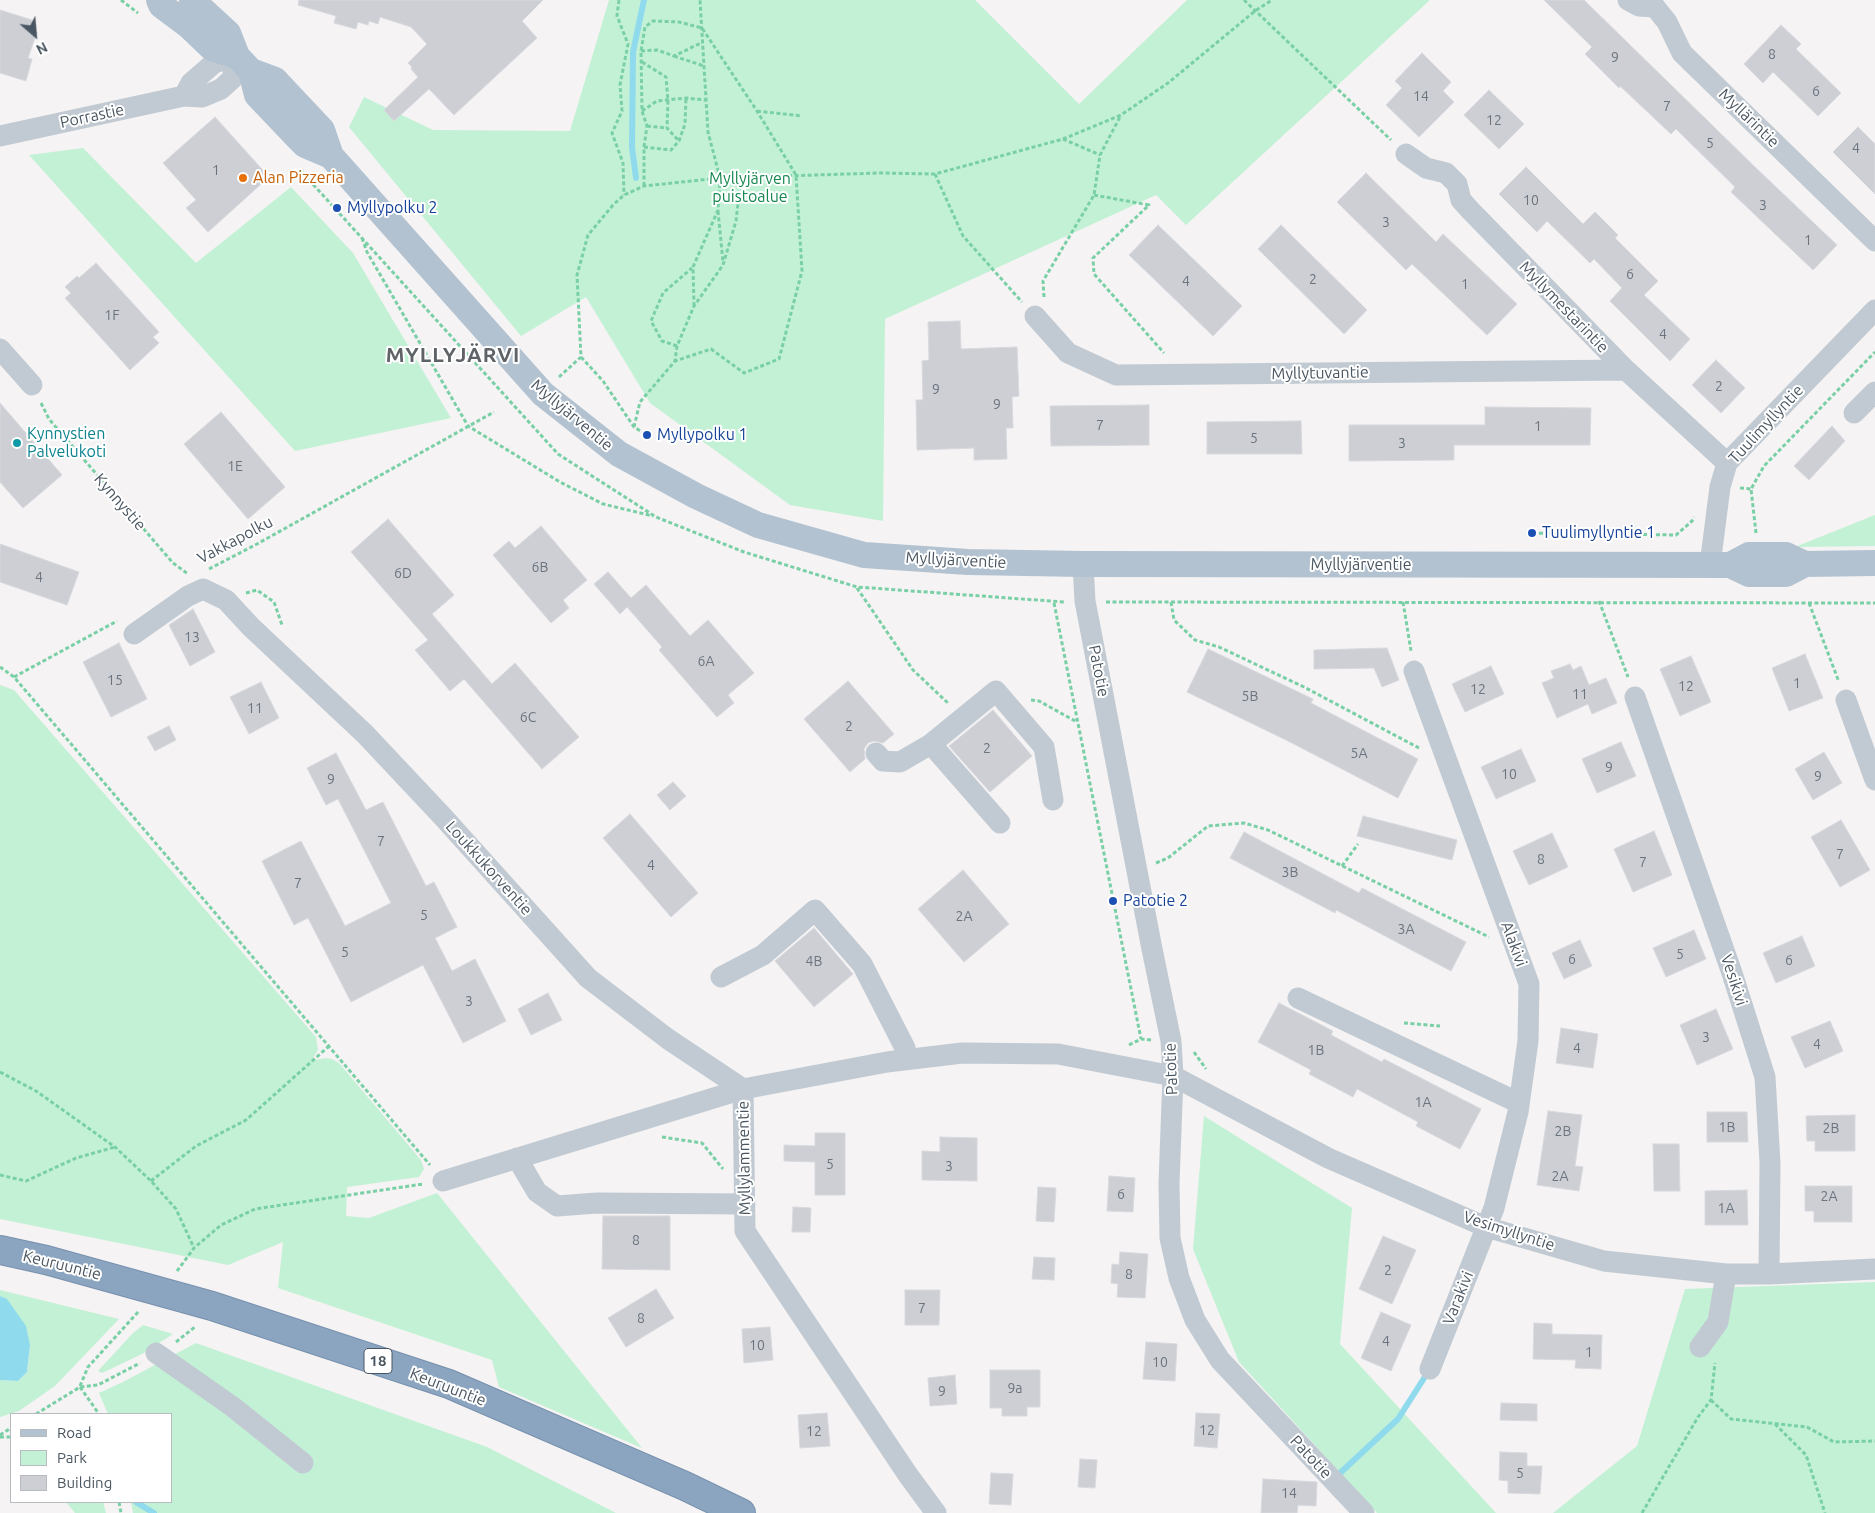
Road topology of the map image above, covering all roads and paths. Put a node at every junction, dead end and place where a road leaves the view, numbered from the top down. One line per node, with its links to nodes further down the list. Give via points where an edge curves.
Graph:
1 (159, 0): 14 (main road, Myllyjärventie, via 212,48)
2 (192, 0): 14 (main road, via 228,33)
3 (619, 0): 36 (path, via 617,16 628,44 620,85 622,111 612,133 623,163)
4 (700, 0): 9 (path)
5 (1244, 0): 8 (path)
6 (1272, 0): 8 (path)
7 (1628, 0): 40 (street, Myllärintie, via 1639,6 1655,7 1667,22 1682,53)
8 (1255, 11): 21 (path, via 1168,83); 29 (path)
9 (702, 28): 10 (path); 11 (path, via 679,22 653,21 645,27); 20 (path)
10 (703, 42): 12 (path); 15 (path)
11 (641, 51): 12 (path, via 657,50); 13 (path)
12 (674, 56): 15 (path)
13 (641, 62): 18 (path, via 666,77); 19 (path)
14 (244, 64): 25 (street, Porrastie, via 214,62 191,83 184,96); 68 (main road, Myllyjärventie, via 275,80 322,130 331,156 543,394 618,454 758,525 864,555 968,562)
15 (704, 66): 17 (path)
16 (686, 98): 17 (path); 18 (path); 27 (path, via 685,124)
17 (706, 100): 34 (path, via 708,132)
18 (668, 101): 19 (path, via 657,101); 24 (path)
19 (642, 111): 23 (path)
20 (757, 111): 22 (path); 32 (path)
21 (1121, 115): 26 (path); 30 (path)
22 (802, 116)
23 (647, 126): 24 (path); 28 (path)
24 (667, 128): 27 (path)
25 (0, 136)
26 (1062, 139): 30 (path); 31 (path)
27 (679, 141): 28 (path, via 671,150)
28 (644, 147): 35 (path)
29 (1406, 154): 51 (street, Myllymestarintie, via 1426,168 1446,174 1457,184 1461,200)
30 (1100, 155): 37 (path)
31 (935, 174): 32 (path); 45 (path, via 963,236)
32 (796, 175): 33 (path); 50 (path, via 802,271 779,359 744,373 711,349)
33 (740, 177): 34 (path); 41 (path, via 736,221)
34 (720, 178): 35 (path); 38 (path)
35 (644, 186): 36 (path)
36 (624, 195): 49 (path, via 588,235 577,275)
37 (1094, 195): 45 (path, via 1043,281); 52 (path, via 1149,205 1093,258 1094,274)
38 (718, 210): 41 (path); 42 (path)
39 (361, 235): 58 (path, via 367,252)
40 (1875, 241)
41 (723, 265): 43 (path)
42 (692, 267): 43 (path); 46 (path, via 663,293 652,321 662,341)
43 (694, 306): 46 (path)
44 (1875, 310): 61 (street, Tuulimyllyntie)
45 (1040, 322): 52 (street, Myllytuvantie, via 1068,353 1116,375)
46 (677, 346): 50 (path)
47 (0, 349): 54 (street)
48 (1875, 352): 63 (path, via 1764,466)
49 (581, 357): 53 (path); 59 (path, via 603,381)
50 (675, 361): 59 (path, via 640,402)
51 (1626, 370): 52 (street, Myllytuvantie); 61 (street, Myllymestarintie)
52 (1183, 375)
53 (559, 377)
54 (32, 385): 72 (path, Kynnystie, via 49,419 172,563)
55 (1875, 392): 57 (street)
56 (494, 412): 58 (path, Vakkapolku)
57 (1854, 413)
58 (468, 426): 65 (path, via 560,482 604,504); 71 (path, Vakkapolku)
59 (634, 427): 60 (path)
60 (646, 435)
61 (1727, 463): 62 (street, Tuulimyllyntie)
62 (1720, 487): 63 (path); 70 (street, Tuulimyllyntie)
63 (1751, 490): 69 (path)
64 (1695, 515): 66 (path, via 1676,535)
65 (656, 517)
66 (1526, 533)
67 (1875, 563): 69 (main road, Myllyjärventie, via 1805,564 1786,574)
68 (1083, 564): 70 (main road, Myllyjärventie); 75 (street, Patotie)
69 (1761, 564): 70 (main road, Myllyjärventie, via 1749,574); 78 (path)
70 (1720, 565)
71 (208, 569)
72 (192, 577)
73 (857, 587): 87 (path, via 913,670)
74 (1599, 601): 77 (path); 78 (path); 85 (path)
75 (1086, 602): 76 (path); 100 (path, via 1054,603); 104 (street, Patotie, via 1171,1041)
76 (1171, 602): 77 (path); 89 (path, via 1174,620 1195,640 1219,647 1304,687)
77 (1403, 602): 83 (path)
78 (1768, 603): 79 (path)
79 (1809, 603): 80 (path); 86 (path)
80 (1875, 603)
81 (129, 625): 84 (path); 105 (street, Loukkukorventie, via 204,589 226,600 365,734 588,978 668,1039)
82 (0, 667): 84 (path)
83 (1414, 671): 97 (street, Alakivi)
84 (14, 677): 101 (path)
85 (1635, 696): 120 (street, Vesikivi, via 1765,1076 1770,1163)
86 (1846, 700): 91 (street)
87 (964, 717): 88 (street); 92 (street, via 996,691 1044,747)
88 (932, 744): 90 (street, via 900,762 883,761); 93 (street)
89 (1419, 748)
90 (876, 753)
91 (1875, 780)
92 (1053, 800)
93 (1000, 823)
94 (1358, 844): 96 (path)
95 (1156, 862): 96 (path, via 1168,858 1208,826 1244,823 1268,830)
96 (1342, 866): 97 (path)
97 (1517, 951): 106 (street, Alakivi, via 1529,984 1528,1041)
98 (721, 977): 102 (street, via 763,955 814,910 862,964)
99 (1298, 998): 106 (street)
100 (1141, 1039)
101 (328, 1046): 111 (path, via 246,1120 196,1146); 112 (path)
102 (905, 1048)
103 (0, 1072): 108 (path, via 36,1091)
104 (1173, 1076): 105 (street, Myllylammentie, via 1058,1054 962,1053 887,1062); 114 (street, Vesimyllyntie, via 1328,1158); 134 (street, Patotie, via 1170,1238 1179,1278 1195,1320 1220,1360)
105 (743, 1089): 109 (street); 113 (street, Myllylammentie)
106 (1519, 1104): 114 (street, Alakivi, via 1494,1208)
107 (657, 1136): 113 (path, via 702,1143 731,1180)
108 (115, 1146): 110 (path, via 76,1158 26,1181); 111 (path)
109 (517, 1158): 112 (street); 113 (street, via 537,1192 557,1206 597,1203)
110 (0, 1175)
111 (151, 1180): 115 (path, via 176,1209)
112 (443, 1181): 115 (path, via 255,1209 221,1225)
113 (742, 1204): 133 (street, Myllylammentie, via 745,1232)
114 (1486, 1227): 119 (street, Vesimyllyntie, via 1604,1261); 124 (street, Varakivi)
115 (194, 1248): 118 (path)
116 (0, 1250): 132 (highway, Keuruuntie / 18, via 212,1306 449,1384)
117 (1875, 1269): 120 (street, Vesimyllyntie)
118 (175, 1274)
119 (1726, 1274): 120 (street, Vesimyllyntie); 123 (street, via 1718,1322)
120 (1769, 1274)
121 (144, 1307): 125 (path, via 88,1367)
122 (156, 1353): 131 (street, via 233,1407)
123 (1707, 1354): 126 (path)
124 (1430, 1369)
125 (80, 1387): 127 (path); 128 (path)
126 (1711, 1400): 129 (path, via 1731,1419); 135 (path)
127 (38, 1413)
128 (97, 1413)
129 (1775, 1424): 130 (path, via 1807,1427 1834,1442); 136 (path, via 1806,1455)
130 (1875, 1441)
131 (303, 1463)
132 (741, 1513)
133 (936, 1513)
134 (1364, 1513)
135 (1642, 1513)
136 (1825, 1513)

